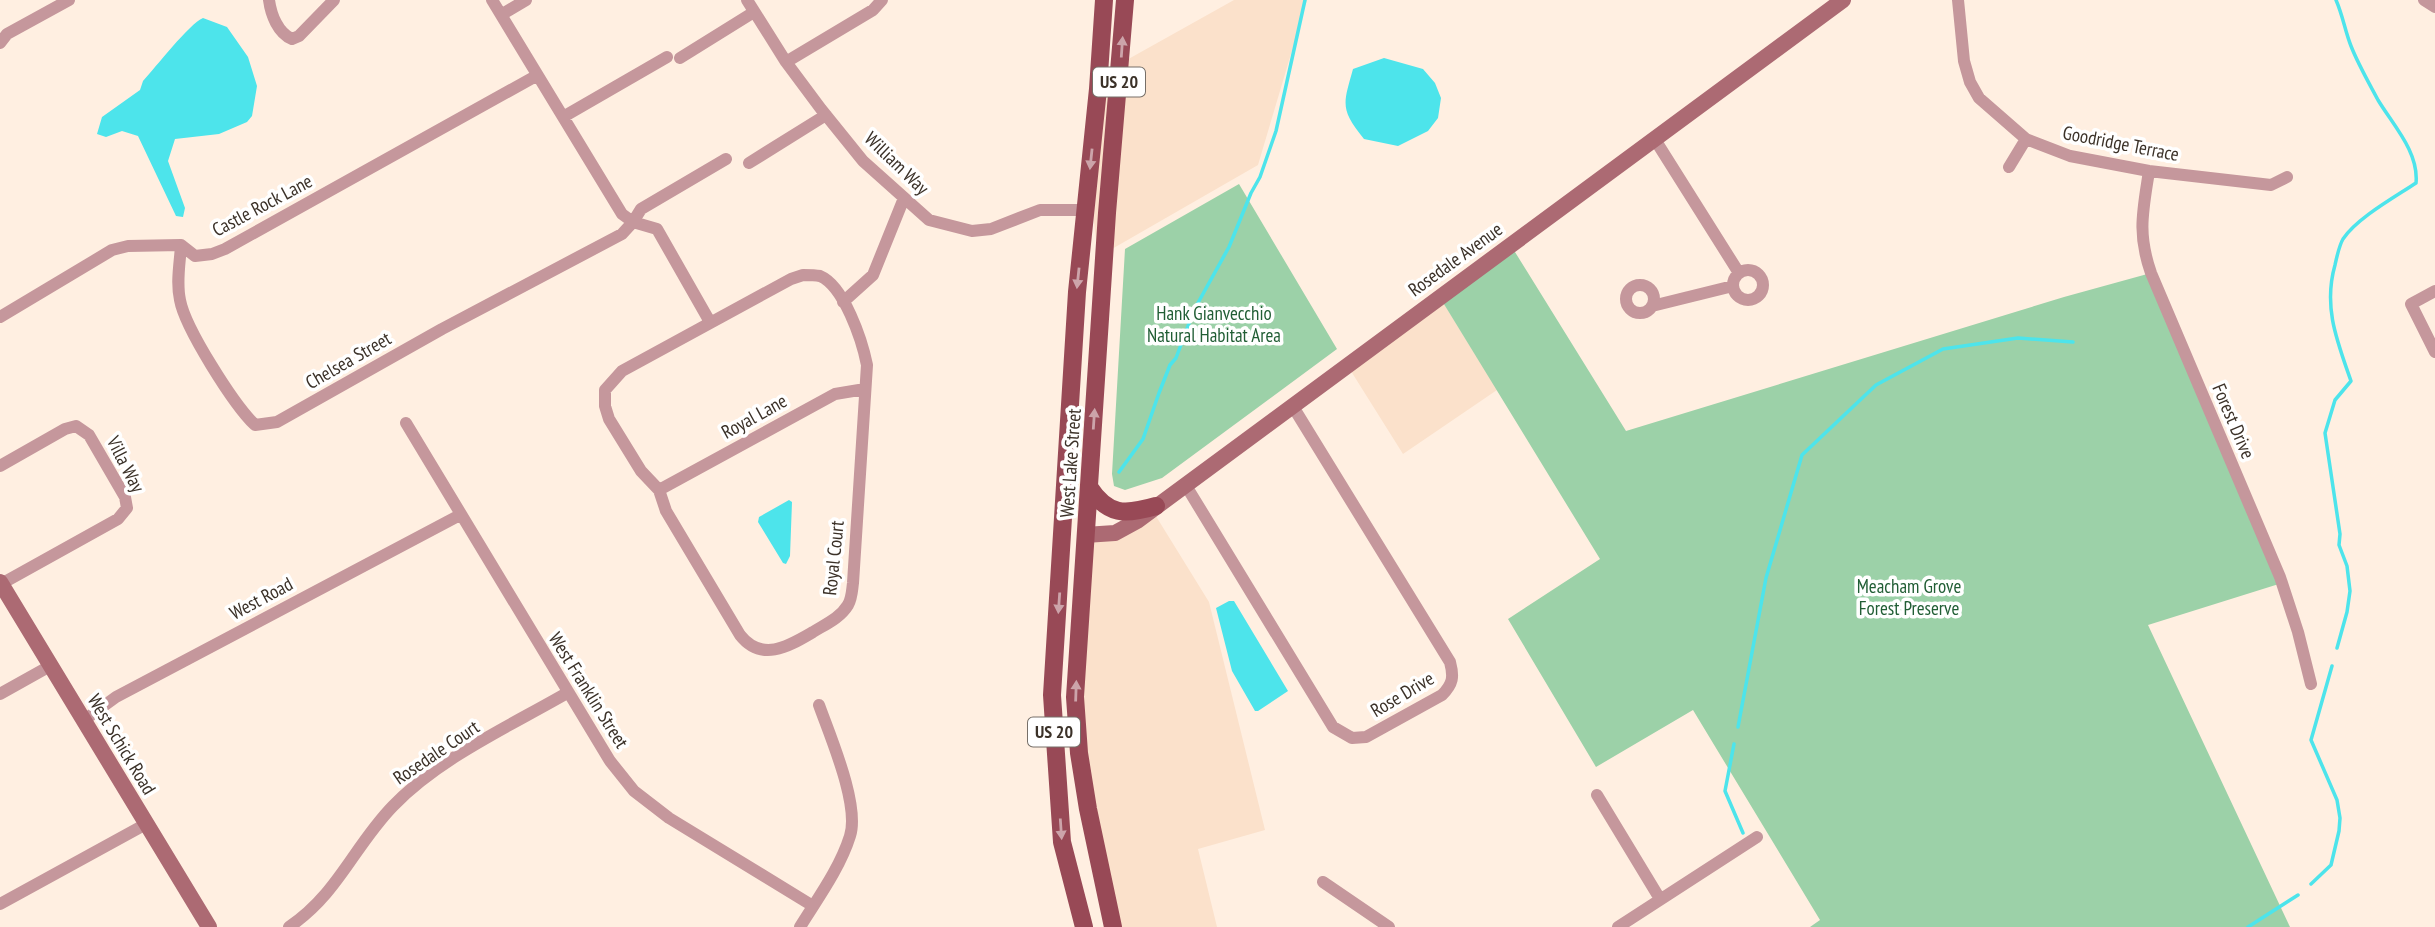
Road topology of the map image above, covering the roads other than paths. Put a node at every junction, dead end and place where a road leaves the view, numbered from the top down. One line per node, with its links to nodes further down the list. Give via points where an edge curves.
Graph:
1 (69, 0): 13 (street)
2 (270, 0): 3 (street, via 277,25 292,39)
3 (334, 0)
4 (492, 0): 16 (street)
5 (526, 0): 16 (street)
6 (747, 0): 15 (street, William Way)
7 (882, 0): 18 (street, via 873,10)
8 (1104, 0): 30 (main road, West Lake Street / US 20, one-way to 30)
9 (1125, 0): 46 (main road, West Lake Street / US 20, one-way to 9)
10 (1843, 0): 22 (street, Rosedale Avenue)
11 (1958, 0): 23 (street, Goodridge Terrace, via 1970,82 1979,98)
12 (2424, 0): 14 (street)
13 (54, 4): 17 (street)
14 (2435, 7)
15 (754, 12): 18 (street, William Way); 21 (street)
16 (501, 15): 19 (street)
17 (0, 43)
18 (786, 62): 20 (street, William Way)
19 (537, 76): 21 (street); 32 (street, Castle Rock Lane, via 225,249 195,256)
20 (826, 115): 25 (street); 29 (street, William Way, via 863,161)
21 (563, 117): 31 (street, via 622,215)
22 (1654, 138): 33 (street); 42 (street, Rosedale Avenue)
23 (2026, 139): 26 (street); 27 (street, Goodridge Terrace, via 2070,156)
24 (726, 159): 31 (street, via 641,209)
25 (749, 163)
26 (2009, 167)
27 (2149, 171): 28 (street, Goodridge Terrace, via 2271,185); 54 (street, Forest Drive, via 2141,225 2143,250 2280,577)
28 (2287, 177)
29 (904, 198): 30 (street, William Way, via 929,220 972,231 992,229 1040,210); 36 (street, via 873,275)
30 (1085, 210): 50 (main road, West Lake Street / US 20, one-way to 50)
31 (633, 222): 32 (street, Chelsea Street, via 622,234 285,418 255,425 237,406 186,319 178,289); 39 (street, via 657,229)
32 (181, 245): 38 (street, Castle Rock Lane, via 112,250)
33 (1739, 273): 34 (street); 34 (street, via 1757,273 1763,281 1762,291 1746,300)
34 (1733, 286): 37 (street)
35 (2435, 290): 40 (street, via 2411,304)
36 (843, 302): 39 (street, via 836,288 818,276 803,275); 41 (street, via 864,348)
37 (1652, 306)
38 (0, 317)
39 (710, 322): 47 (street, via 622,371 606,390 609,419 641,471)
40 (2435, 352)
41 (865, 389): 47 (street, Royal Lane, via 835,394); 47 (street, Royal Court, via 850,602 834,619 786,648 757,650 744,640 666,511)
42 (1292, 405): 45 (street, Rosedale Avenue); 45 (street, Rose Drive, via 1450,662 1454,675 1442,695 1366,737 1352,738 1333,727)
43 (406, 424): 49 (street, West Franklin Street)
44 (0, 466): 52 (street, Villa Way, via 76,426 89,435 125,496 127,508 118,519)
45 (1185, 484): 48 (street, Rosedale Avenue)
46 (1089, 487): 48 (main road, via 1097,500 1113,511); 51 (main road, West Lake Street / US 20)
47 (659, 490)
48 (1156, 506): 51 (street, Rosedale Avenue, via 1115,533)
49 (460, 515): 55 (street, West Franklin Street); 58 (street, West Road, via 116,697)
50 (1063, 534): 51 (main road); 69 (main road, West Lake Street / US 20, one-way to 69, via 1052,695 1062,842)
51 (1085, 535): 70 (main road, West Lake Street / US 20, one-way to 51, via 1079,753 1075,696)
52 (0, 583): 53 (street, West Schick Road)
53 (50, 666): 56 (street); 58 (street, West Schick Road)
54 (2311, 684)
55 (567, 693): 65 (street, West Franklin Street, via 622,778 650,805); 67 (street, Rosedale Court, via 464,752 409,791 378,823 326,896)
56 (0, 694)
57 (819, 705): 65 (street, via 849,796 851,833)
58 (83, 721): 60 (street, West Schick Road)
59 (1597, 795): 63 (street)
60 (146, 824): 64 (street); 66 (street, West Schick Road)
61 (1757, 837): 63 (street)
62 (1323, 882): 71 (street)
63 (1660, 899): 72 (street)
64 (0, 904)
65 (813, 906): 68 (street)
66 (209, 927)
67 (289, 927)
68 (800, 927)
69 (1083, 927)
70 (1113, 927)
71 (1389, 927)
72 (1618, 927)

